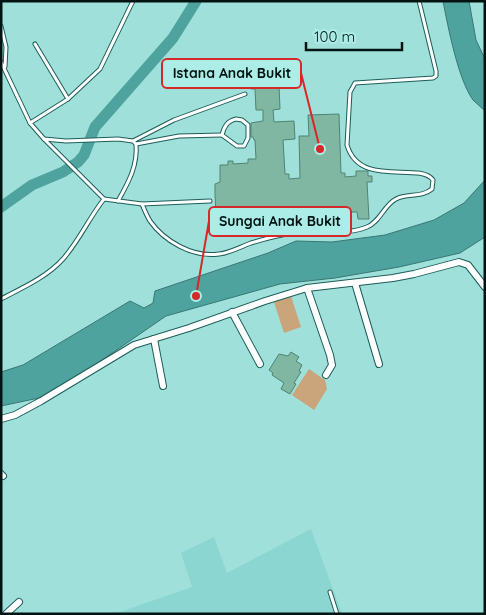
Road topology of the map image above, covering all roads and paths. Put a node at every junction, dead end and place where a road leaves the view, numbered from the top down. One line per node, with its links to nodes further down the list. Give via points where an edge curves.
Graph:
1 (132, 1): 8 (lane, via 100,69)
2 (419, 1): 17 (lane, via 436,76 355,83 350,92 347,145 359,163 373,170 425,173 433,180 429,192 391,202 367,228 305,231 218,254 193,252 172,242 150,220)
3 (1, 26): 6 (lane, via 6,47)
4 (35, 44): 8 (lane)
5 (1, 62): 6 (lane)
6 (5, 67): 9 (lane)
7 (244, 94): 12 (lane, via 174,120)
8 (68, 99): 9 (lane)
9 (30, 123): 11 (lane)
10 (222, 135): 10 (lane, via 237,146 244,146 248,125 236,118 230,120); 13 (lane, via 179,136)
11 (44, 139): 12 (lane); 14 (lane)
12 (133, 140): 13 (lane)
13 (136, 144): 16 (lane, via 132,176)
14 (104, 199): 16 (lane); 21 (lane, via 62,260 26,286)
15 (210, 200): 17 (lane)
16 (118, 201): 17 (lane)
17 (142, 204)
18 (355, 284): 19 (street, via 459,262 468,265); 20 (street); 25 (street)
19 (485, 287)
20 (306, 288): 22 (street); 26 (street, via 330,355 332,365)
21 (1, 298)
22 (232, 312): 23 (street); 24 (street)
23 (154, 339): 27 (street); 28 (street, via 134,345 41,401)
24 (260, 364)
25 (379, 364)
26 (326, 374)
27 (163, 386)
28 (1, 419)
29 (330, 592): 32 (lane)
30 (19, 602): 31 (street)
31 (6, 614)
32 (337, 614)

